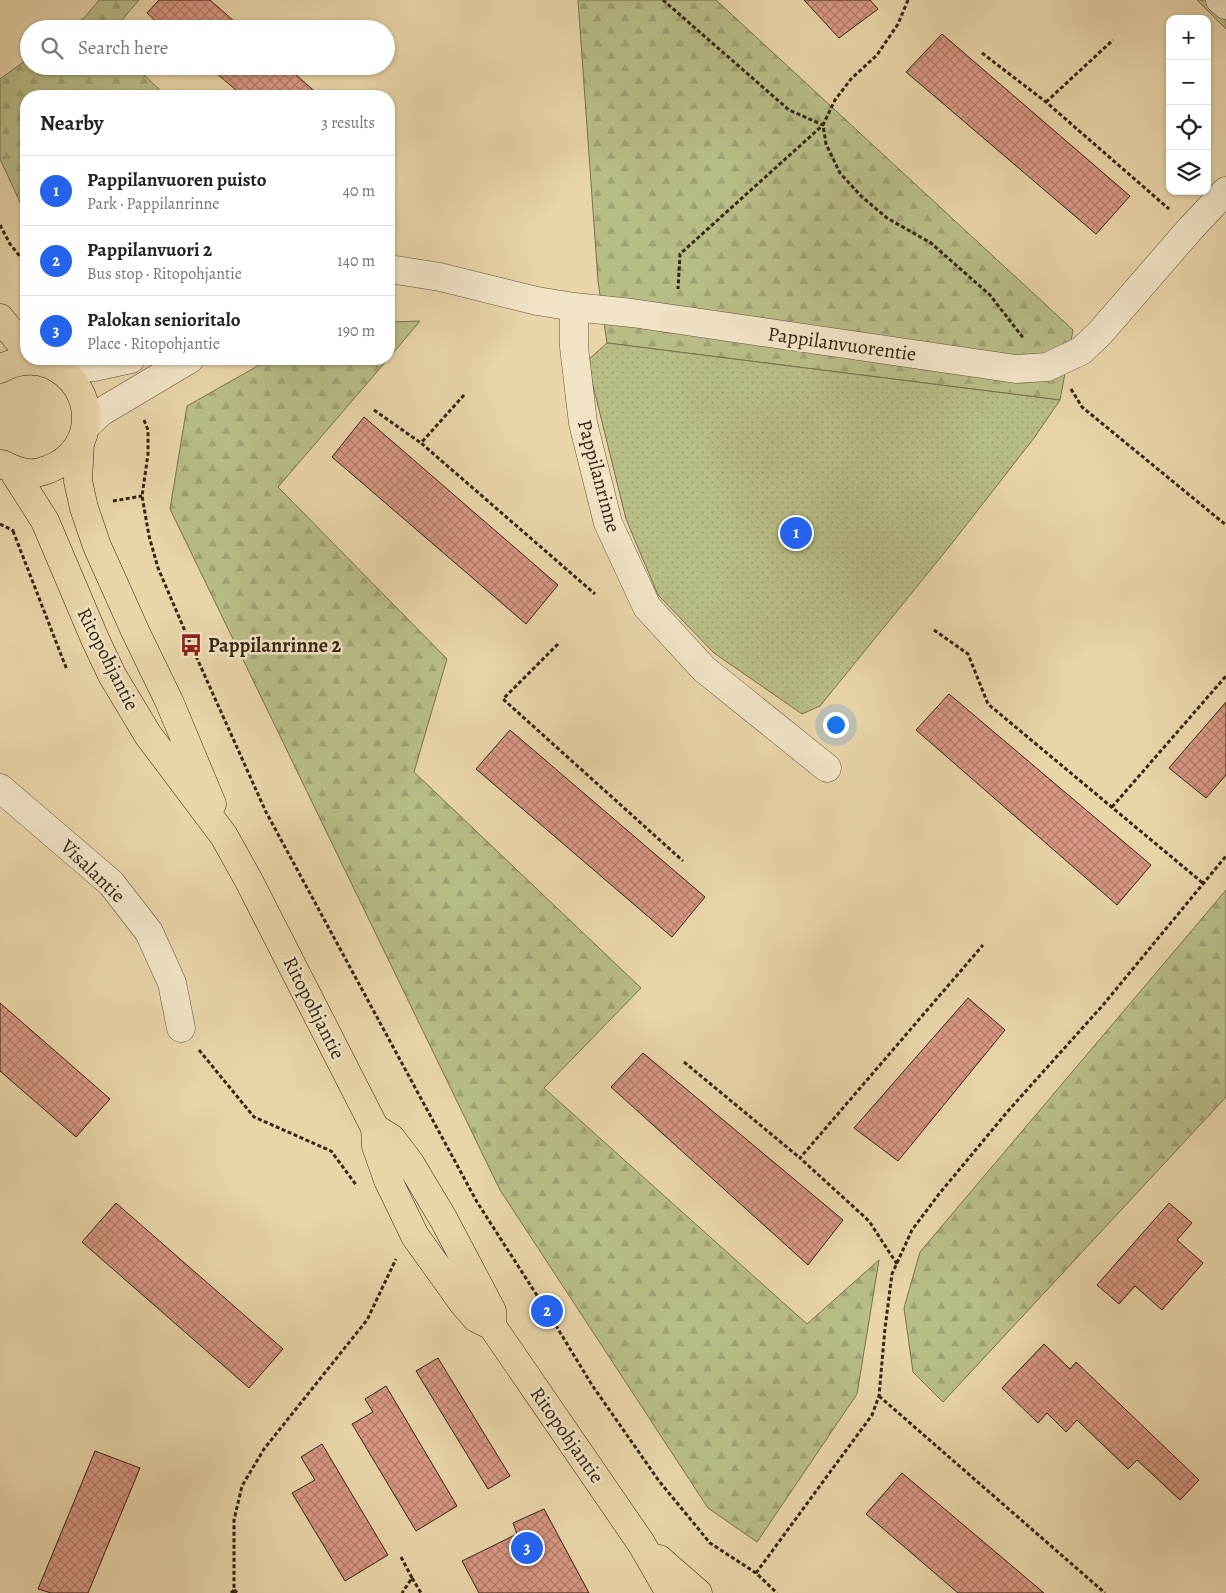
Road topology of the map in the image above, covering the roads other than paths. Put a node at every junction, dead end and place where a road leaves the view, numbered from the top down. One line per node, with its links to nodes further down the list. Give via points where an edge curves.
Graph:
1 (1220, 0): 2 (street)
2 (1226, 5)
3 (1226, 191): 5 (street, Pappilanvuorentie, via 1100,334 1081,351 1047,367 1016,369)
4 (395, 270): 5 (street, Pappilanvuorentie)
5 (574, 307): 16 (street, Pappilanrinne, via 574,347 583,423 608,523 647,607 704,669)
6 (0, 318): 7 (main road)
7 (20, 342)
8 (20, 361): 13 (main road)
9 (50, 365): 14 (main road, Ritopohjantie, via 72,379 83,396 86,410)
10 (74, 365): 11 (street, via 90,368)
11 (104, 365)
12 (180, 365): 14 (street, via 101,412)
13 (0, 369)
14 (83, 434): 15 (main road, via 70,457 56,466 28,473); 18 (main road, Ritopohjantie, via 78,482 97,546 179,723)
15 (6, 466): 18 (main road, Ritopohjantie, via 45,521 112,675 148,735)
16 (827, 768)
17 (0, 788): 19 (street, Visalantie, via 111,883 149,932 172,983)
18 (224, 836): 20 (main road, Ritopohjantie)
19 (181, 1028)
20 (375, 1128): 21 (main road, Ritopohjantie, via 391,1138 410,1163 444,1220 492,1311); 21 (main road, Ritopohjantie, via 376,1146 388,1180 415,1236 469,1311)
21 (492, 1326): 22 (main road, Ritopohjantie)
22 (641, 1543): 23 (main road, Ritopohjantie); 24 (main road, Ritopohjantie)
23 (670, 1593)
24 (698, 1593)

